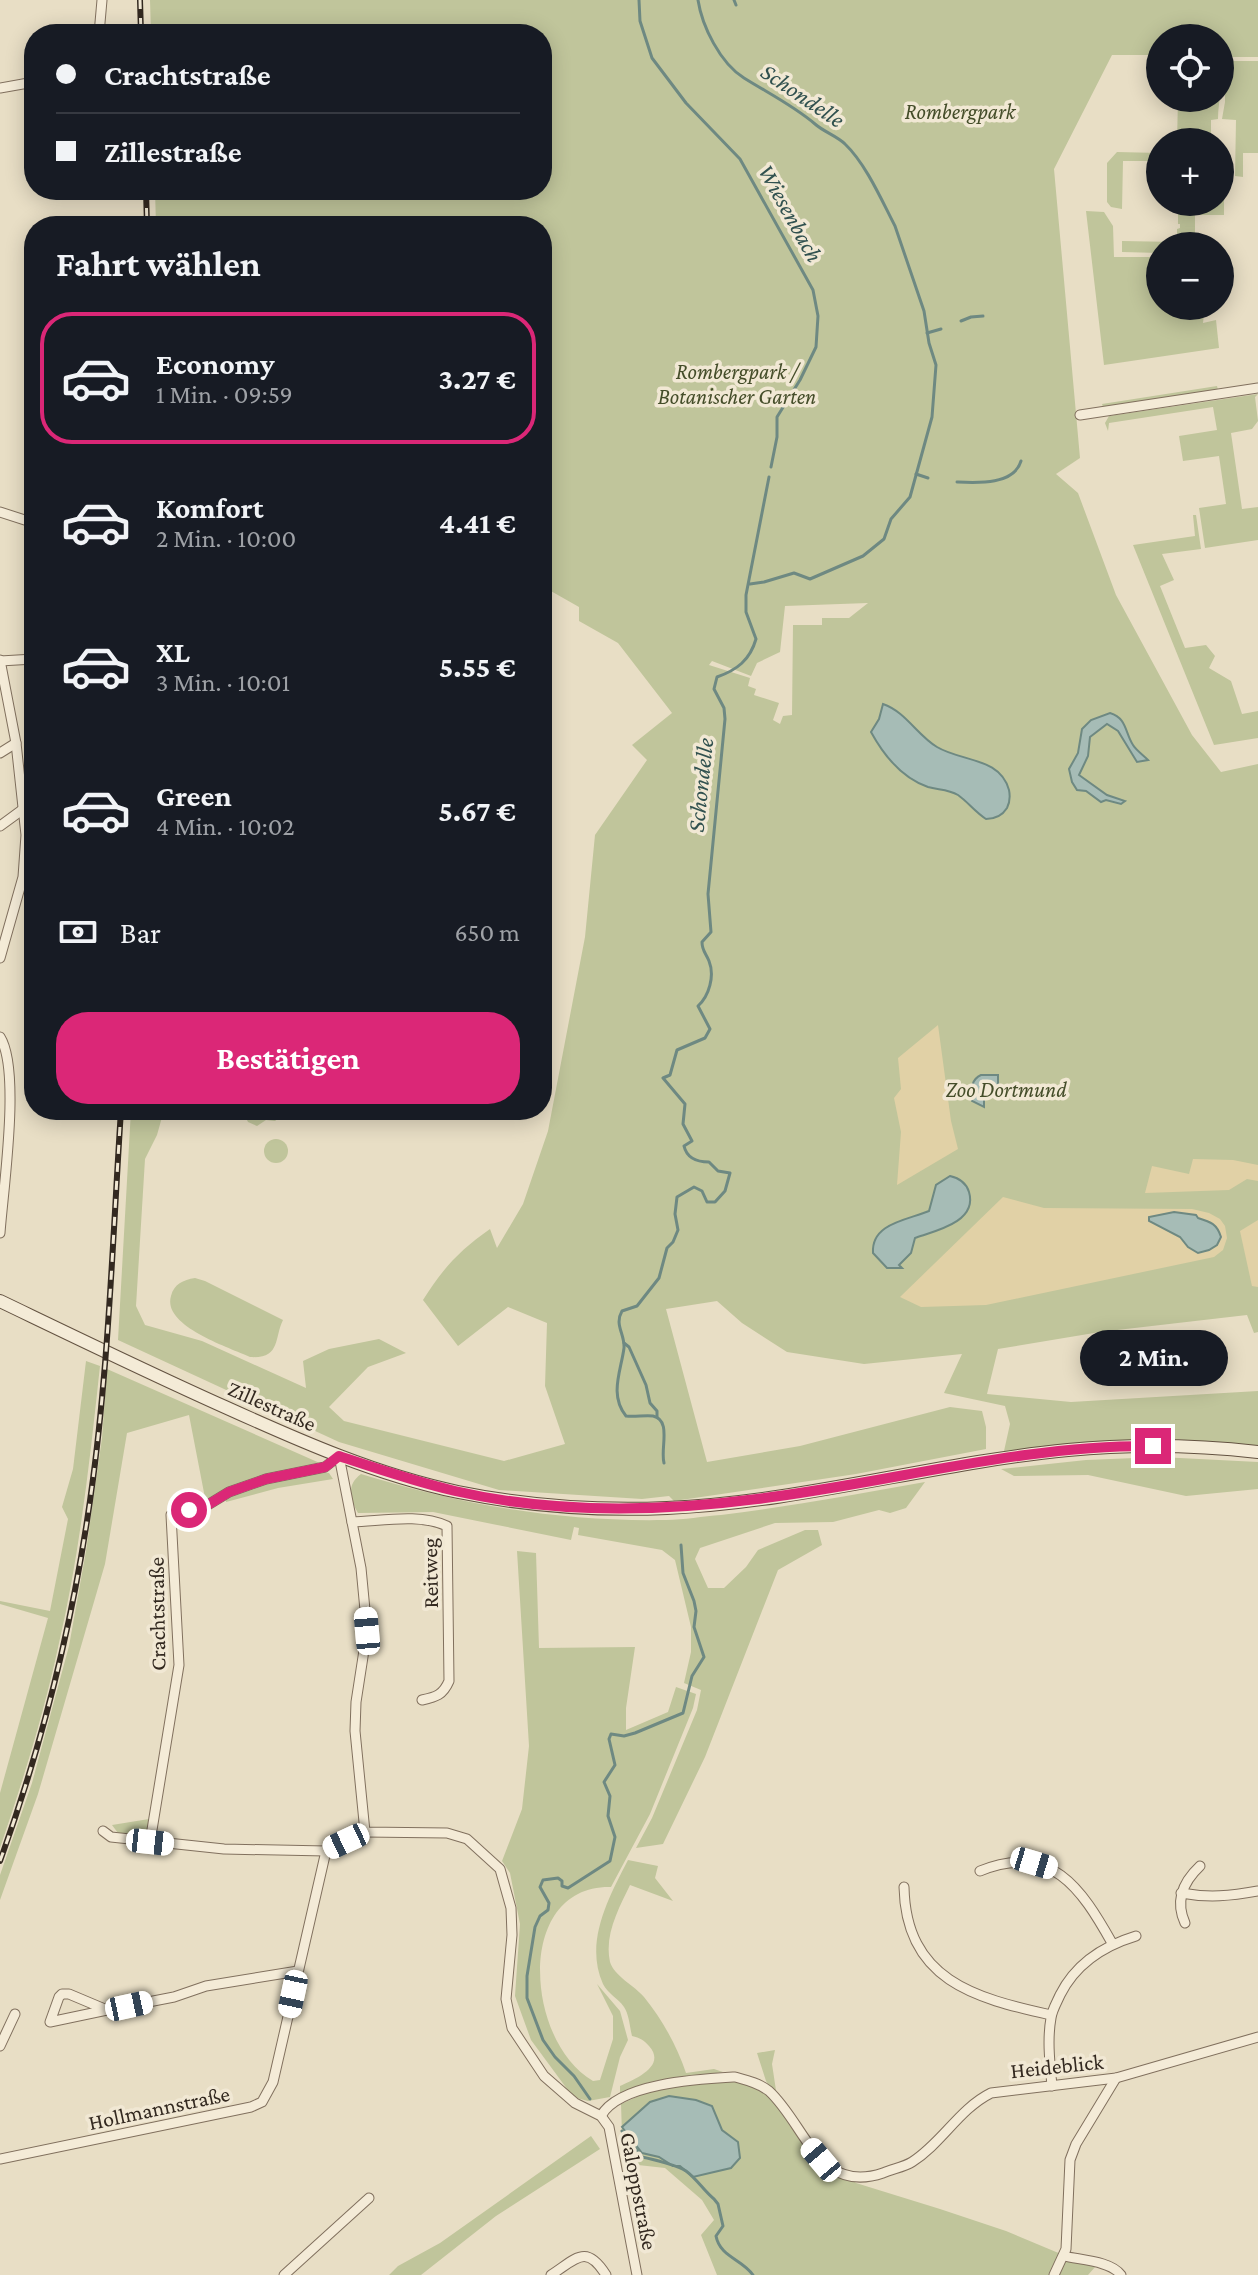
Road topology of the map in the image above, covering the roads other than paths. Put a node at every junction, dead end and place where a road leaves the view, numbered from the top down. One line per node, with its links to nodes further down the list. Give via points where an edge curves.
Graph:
1 (102, 0): 2 (street)
2 (100, 24)
3 (24, 84): 4 (street)
4 (0, 88)
5 (1258, 388): 6 (street)
6 (1080, 415)
7 (0, 512): 8 (street)
8 (24, 520)
9 (24, 660): 10 (street)
10 (0, 661): 11 (street)
11 (2, 681): 12 (street)
12 (16, 743): 13 (street); 14 (street)
13 (0, 753)
14 (23, 795): 15 (street)
15 (22, 810): 16 (street); 17 (street)
16 (24, 822)
17 (0, 826)
18 (24, 863): 19 (street)
19 (0, 958)
20 (0, 1037): 21 (street, via 12,1083)
21 (4, 1117): 22 (street)
22 (2, 1192): 23 (street)
23 (0, 1233)
24 (0, 1301): 26 (main road, Zillestraße)
25 (1258, 1452): 26 (main road, Zillestraße, via 1185,1446 1068,1450 759,1499 603,1509 458,1492)
26 (339, 1456): 27 (street); 31 (street, Crachtstraße, via 325,1467 266,1479 171,1515 179,1665)
27 (352, 1522): 28 (street, Reitweg, via 422,1519 447,1526 449,1681 445,1691); 30 (street, via 367,1631 355,1731)
28 (422, 1700)
29 (103, 1831): 31 (street, via 111,1837)
30 (365, 1832): 32 (street); 49 (street, Galoppstraße, via 447,1833 467,1839 500,1869 511,1908 506,1999 512,2028 544,2076 575,2103)
31 (150, 1842): 32 (street)
32 (326, 1851): 41 (street, Hollmannstraße)
33 (1200, 1866): 37 (street)
34 (980, 1871): 40 (street, via 1018,1861 1052,1869 1081,1892)
35 (904, 1887): 44 (street, via 911,1935 933,1966 989,1999)
36 (1258, 1891): 37 (street, via 1228,1897)
37 (1181, 1893): 38 (street)
38 (1185, 1923)
39 (1136, 1936): 40 (street)
40 (1112, 1943): 44 (street, via 1068,1979)
41 (298, 1971): 42 (street); 50 (street, Hollmannstraße, via 273,2082 262,2102)
42 (107, 2010): 42 (street, via 79,2016 50,2022 62,1994)
43 (15, 2014): 46 (street)
44 (1051, 2015): 48 (street)
45 (1258, 2037): 47 (street, Heideblick)
46 (0, 2046)
47 (1116, 2078): 48 (street, Heideblick); 52 (street, via 1070,2160)
48 (1052, 2086): 49 (street, Heideblick, via 991,2093 977,2100 912,2163 877,2175 847,2177 821,2160 771,2094 735,2077 640,2089 613,2102)
49 (601, 2116): 56 (street, Galoppstraße, via 609,2127)
50 (0, 2159)
51 (369, 2198): 53 (street)
52 (1064, 2256): 57 (street); 58 (street, via 1106,2265)
53 (284, 2275)
54 (551, 2275): 55 (street, via 587,2255)
55 (606, 2275)
56 (637, 2275)
57 (1054, 2275)
58 (1121, 2275)

